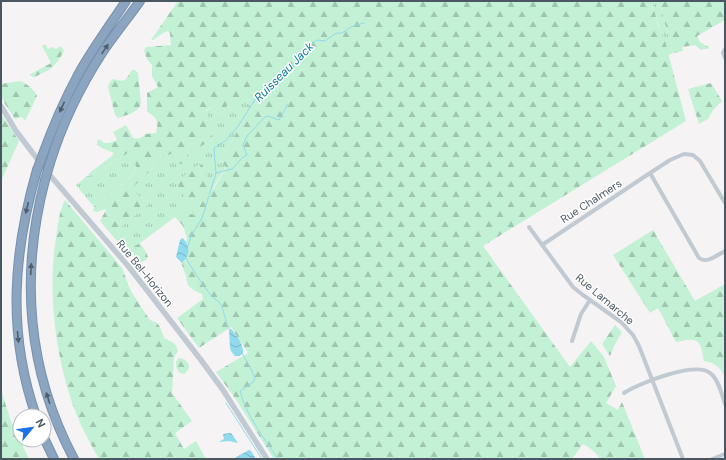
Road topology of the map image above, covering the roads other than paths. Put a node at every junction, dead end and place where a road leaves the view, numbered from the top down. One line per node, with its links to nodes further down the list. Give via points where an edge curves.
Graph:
1 (126, 1): 16 (highway, one-way to 16, bridge, via 76,79 43,154 28,202 21,241 16,296 20,355)
2 (140, 1): 20 (highway, one-way to 2, bridge, via 46,391 37,356 30,289 35,225 45,180 65,123 102,53)
3 (725, 49): 4 (street)
4 (725, 58)
5 (1, 106): 21 (street, Rue Bel-Horizon, via 16,131 48,173 129,267 201,360)
6 (650, 173): 7 (street, Rue Chalmers, via 680,155 693,155 704,165); 9 (street, Rue Chalmers); 10 (street, via 699,258 707,261)
7 (725, 203)
8 (529, 227): 9 (street, Rue Lamarche)
9 (542, 245): 11 (street, Rue Lamarche, via 569,282)
10 (725, 251)
11 (590, 300): 12 (street, via 581,314); 13 (street, Rue Lamarche, via 629,330 639,346)
12 (572, 341)
13 (652, 380): 14 (street); 15 (street, via 698,369 706,370 715,378); 22 (street, Rue Lamarche)
14 (624, 393)
15 (725, 404)
16 (34, 408)
17 (49, 448): 19 (highway)
18 (725, 454): 23 (street)
19 (54, 459)
20 (74, 459)
21 (267, 459)
22 (682, 459)
23 (712, 459)

